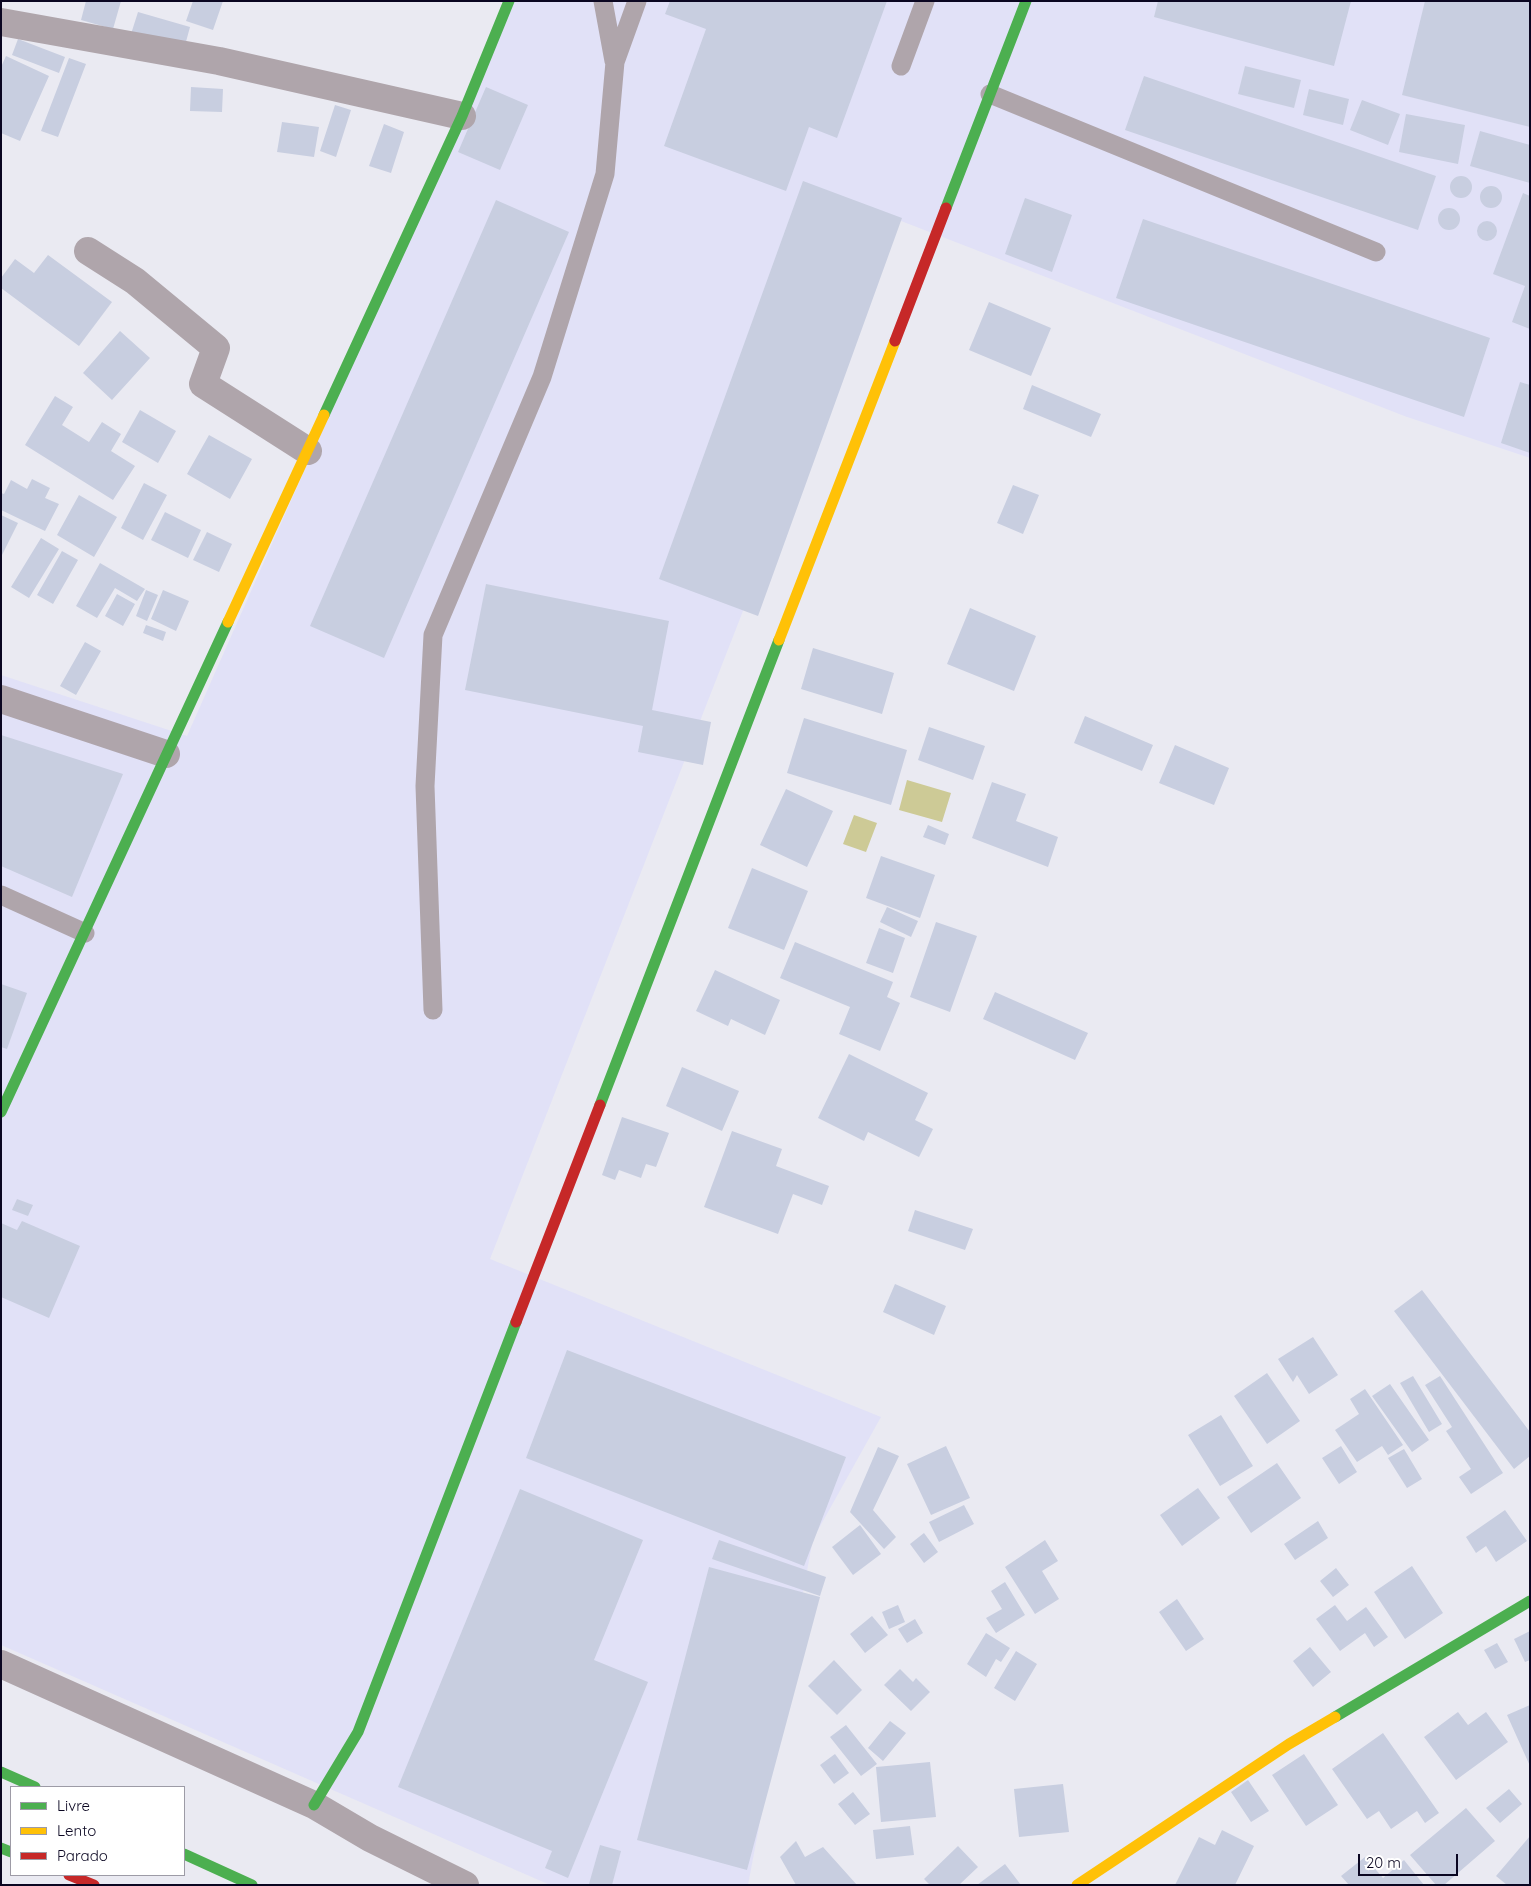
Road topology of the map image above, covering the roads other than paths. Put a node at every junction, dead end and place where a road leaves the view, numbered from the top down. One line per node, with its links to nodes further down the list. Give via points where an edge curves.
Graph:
1 (509, 1): 10 (main road)
2 (603, 1): 7 (lane)
3 (637, 1): 7 (lane)
4 (926, 1): 8 (lane)
5 (1026, 1): 9 (main road)
6 (1, 22): 10 (street, via 219,61)
7 (615, 62): 18 (lane, via 605,174 542,376 433,635 425,786)
8 (902, 66)
9 (990, 94): 12 (lane); 24 (main road, via 358,1732)
10 (462, 116): 13 (main road)
11 (88, 251): 13 (street, via 135,281 216,348 203,384)
12 (1376, 252)
13 (308, 451): 15 (main road)
14 (1, 699): 15 (street)
15 (166, 754): 17 (main road)
16 (1, 895): 17 (lane)
17 (85, 933): 19 (main road)
18 (433, 1010)
19 (1, 1112)
20 (1530, 1601): 30 (main road, via 1288,1744)
21 (1, 1664): 24 (street)
22 (1, 1772): 23 (main road)
23 (33, 1786)
24 (314, 1805): 29 (street, via 370,1838)
25 (185, 1854): 28 (main road)
26 (72, 1876): 27 (main road)
27 (94, 1885)
28 (252, 1885)
29 (465, 1885)
30 (1077, 1885)

